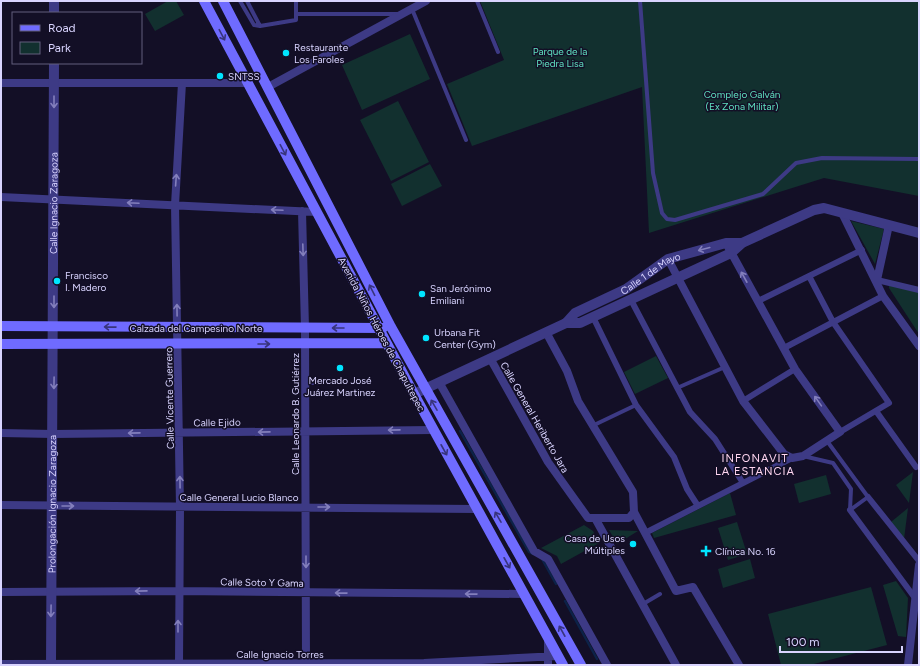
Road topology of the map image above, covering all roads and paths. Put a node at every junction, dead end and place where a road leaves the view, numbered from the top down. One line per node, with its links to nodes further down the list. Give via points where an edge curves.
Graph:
1 (54, 1): 11 (street)
2 (204, 1): 20 (main road, Avenida Niños Héroes de Chapultepec, one-way to 20)
3 (223, 1): 21 (main road, Avenida Niños Héroes de Chapultepec)
4 (240, 1): 14 (lane, via 254,25)
5 (247, 1): 14 (lane)
6 (296, 1): 12 (lane)
7 (426, 1): 10 (street)
8 (477, 1): 15 (lane)
9 (640, 1): 23 (lane, via 653,173 662,213 667,219 675,220 763,194 796,163 822,158)
10 (412, 8): 13 (street); 22 (lane)
11 (54, 12)
12 (296, 14): 13 (lane); 14 (lane, via 296,20)
13 (402, 14): 21 (street)
14 (260, 26)
15 (498, 52)
16 (54, 64): 18 (street, Calle Ignacio Zaragoza)
17 (1, 83): 18 (street)
18 (54, 83): 19 (street); 25 (street, Calle Ignacio Zaragoza, one-way to 25)
19 (182, 83): 20 (street); 26 (street, Calle Vicente Guerrero, one-way to 19)
20 (247, 83): 28 (main road, Avenida Niños Héroes de Chapultepec, one-way to 28)
21 (268, 87): 54 (main road, Avenida Niños Héroes de Chapultepec, one-way to 21)
22 (466, 140)
23 (919, 159)
24 (1, 197): 25 (street)
25 (54, 199): 26 (street, one-way to 25); 48 (street, Calle Ignacio Zaragoza, one-way to 48)
26 (175, 205): 27 (street, one-way to 26); 49 (street, Calle Vicente Guerrero, one-way to 26)
27 (302, 211): 28 (street); 52 (street, Calle Leonardo B. Gutiérrez, one-way to 52)
28 (316, 212): 53 (main road, Avenida Niños Héroes de Chapultepec)
29 (842, 213): 30 (street, Calle 1 de Mayo); 33 (street, Calle 1 de Mayo, via 824,208 814,210); 34 (street)
30 (889, 225): 31 (street, Calle 1 de Mayo); 39 (street)
31 (919, 233)
32 (726, 243): 33 (street, Calle 1 de Mayo); 35 (street); 36 (street, Calle 1 de Mayo, one-way to 36)
33 (742, 243): 35 (street, Calle 1 de Mayo)
34 (862, 250): 37 (street); 39 (street)
35 (731, 252): 38 (street, Calle 1 de Mayo); 43 (street, one-way to 35)
36 (668, 259): 38 (street); 46 (street, Calle 1 de Mayo, via 626,289 575,313)
37 (809, 276): 43 (street); 45 (street)
38 (678, 278): 42 (street, Calle 1 de Mayo); 66 (street)
39 (877, 280): 40 (street); 41 (street)
40 (919, 290)
41 (883, 296): 45 (street); 63 (street)
42 (630, 300): 44 (street, Calle 1 de Mayo); 71 (street)
43 (758, 301): 64 (street)
44 (592, 317): 46 (street, Calle 1 de Mayo, via 580,323); 75 (street)
45 (833, 322): 64 (street); 76 (street, via 889,402)
46 (566, 323): 55 (street, Calle 1 de Mayo)
47 (1, 326): 48 (main road, Calzada del Campesino Norte)
48 (54, 326): 49 (main road, Calzada del Campesino Norte, one-way to 48); 58 (street, Calle Ignacio Zaragoza)
49 (178, 328): 50 (main road, Calzada del Campesino Norte); 59 (street, Calle Vicente Guerrero)
50 (210, 328): 51 (main road, Calzada del Campesino Norte); 60 (main road)
51 (240, 328): 52 (main road, Calzada del Campesino Norte); 61 (main road)
52 (306, 328): 53 (main road, Calzada del Campesino Norte, one-way to 52); 62 (street, Calle Leonardo B. Gutiérrez)
53 (378, 328): 54 (main road, Calzada del Campesino Norte); 56 (main road, Avenida Niños Héroes de Chapultepec)
54 (391, 328): 72 (main road, Avenida Niños Héroes de Chapultepec)
55 (546, 332): 65 (street, Calle 1 de Mayo); 77 (street, via 567,370 578,402)
56 (386, 343): 62 (main road, Calzada del Campesino Norte); 73 (main road, Avenida Niños Héroes de Chapultepec)
57 (1, 344): 58 (main road, Calzada del Campesino Norte)
58 (54, 344): 59 (main road, Calzada del Campesino Norte); 83 (street, Prolongación Ignacio Zaragoza, one-way to 83)
59 (178, 344): 60 (main road, Calzada del Campesino Norte); 82 (street, Calle Vicente Guerrero)
60 (210, 344): 61 (main road, Calzada del Campesino Norte)
61 (240, 344): 62 (main road, Calzada del Campesino Norte, one-way to 62)
62 (306, 344): 69 (street, Calle Leonardo B. Gutiérrez)
63 (919, 346)
64 (784, 348): 67 (street)
65 (490, 358): 68 (street, Calle 1 de Mayo); 98 (street, Calle General Heriberto Jara, via 548,462 588,518)
66 (725, 367): 71 (lane); 74 (street)
67 (795, 369): 74 (street); 80 (street, one-way to 67)
68 (439, 382): 72 (street, Calle 1 de Mayo); 119 (street, via 534,551 548,559)
69 (305, 383): 70 (lane); 79 (street, Calle Leonardo B. Gutiérrez)
70 (320, 383)
71 (677, 388): 88 (street, via 690,412 715,439)
72 (425, 389): 73 (street, Calle 1 de Mayo); 118 (main road, Avenida Niños Héroes de Chapultepec, one-way to 72)
73 (414, 394): 78 (main road, Avenida Niños Héroes de Chapultepec)
74 (743, 401): 86 (street, via 784,454)
75 (636, 405): 77 (lane); 93 (street, via 674,457 686,489)
76 (876, 411): 80 (street); 87 (street)
77 (592, 426): 97 (street, via 633,492)
78 (433, 430): 79 (street, Calle Ejido, one-way to 79); 95 (main road, Avenida Niños Héroes de Chapultepec, one-way to 95)
79 (305, 431): 82 (street, Calle Ejido, one-way to 82); 94 (street, Calle Leonardo B. Gutiérrez)
80 (840, 432): 84 (street)
81 (1, 433): 83 (street, Calle Ejido)
82 (180, 433): 83 (street, Calle Ejido, one-way to 83); 92 (street, Calle Vicente Guerrero, one-way to 82)
83 (53, 434): 91 (street, Prolongación Ignacio Zaragoza)
84 (827, 441): 85 (street); 89 (lane)
85 (803, 456): 86 (street); 96 (lane, via 833,463 851,489)
86 (792, 458): 88 (street)
87 (916, 468)
88 (743, 483): 93 (street)
89 (868, 497): 96 (lane); 100 (street)
90 (1, 505): 91 (street, Calle General Lucio Blanco)
91 (52, 506): 92 (street, Calle General Lucio Blanco, one-way to 92); 104 (street, Prolongación Ignacio Zaragoza)
92 (180, 506): 94 (street, Calle General Lucio Blanco); 102 (street, Calle Vicente Guerrero)
93 (698, 506): 99 (street)
94 (306, 507): 95 (street, Calle General Lucio Blanco, one-way to 95); 105 (street, Calle Leonardo B. Gutiérrez, one-way to 105)
95 (477, 509): 106 (main road, Avenida Niños Héroes de Chapultepec, one-way to 106)
96 (850, 510): 108 (street)
97 (634, 512): 98 (street, via 629,518); 99 (street)
98 (595, 518): 109 (street, Calle General Heriberto Jara)
99 (645, 533): 121 (street, via 676,591 693,587)
100 (919, 561)
101 (919, 565): 108 (street)
102 (178, 591): 104 (street, Calle Soto Y Gama, one-way to 104); 105 (street, Calle Soto Y Gama); 115 (street, Calle Vicente Guerrero, one-way to 102)
103 (1, 592): 104 (street, Calle Soto Y Gama)
104 (52, 592): 114 (street, Prolongación Ignacio Zaragoza, one-way to 114)
105 (306, 592): 106 (street, Calle Soto Y Gama, one-way to 105); 116 (street, Calle Leonardo B. Gutiérrez)
106 (524, 594): 110 (main road, Avenida Niños Héroes de Chapultepec)
107 (660, 594): 109 (lane)
108 (915, 598): 122 (street)
109 (643, 604): 120 (street, Calle General Heriberto Jara)
110 (548, 639): 111 (street); 112 (main road, Avenida Niños Héroes de Chapultepec)
111 (548, 661): 112 (street, Calle Ignacio Torres); 117 (street, Calle Ignacio Torres)
112 (561, 661)
113 (1, 664): 114 (street, Calle Ignacio Torres)
114 (51, 664): 115 (street, Calle Ignacio Torres)
115 (178, 664): 116 (street, Calle Ignacio Torres)
116 (306, 664): 117 (street, Calle Ignacio Torres)
117 (424, 664)
118 (581, 665)
119 (607, 665)
120 (676, 665)
121 (739, 665)
122 (908, 665)

